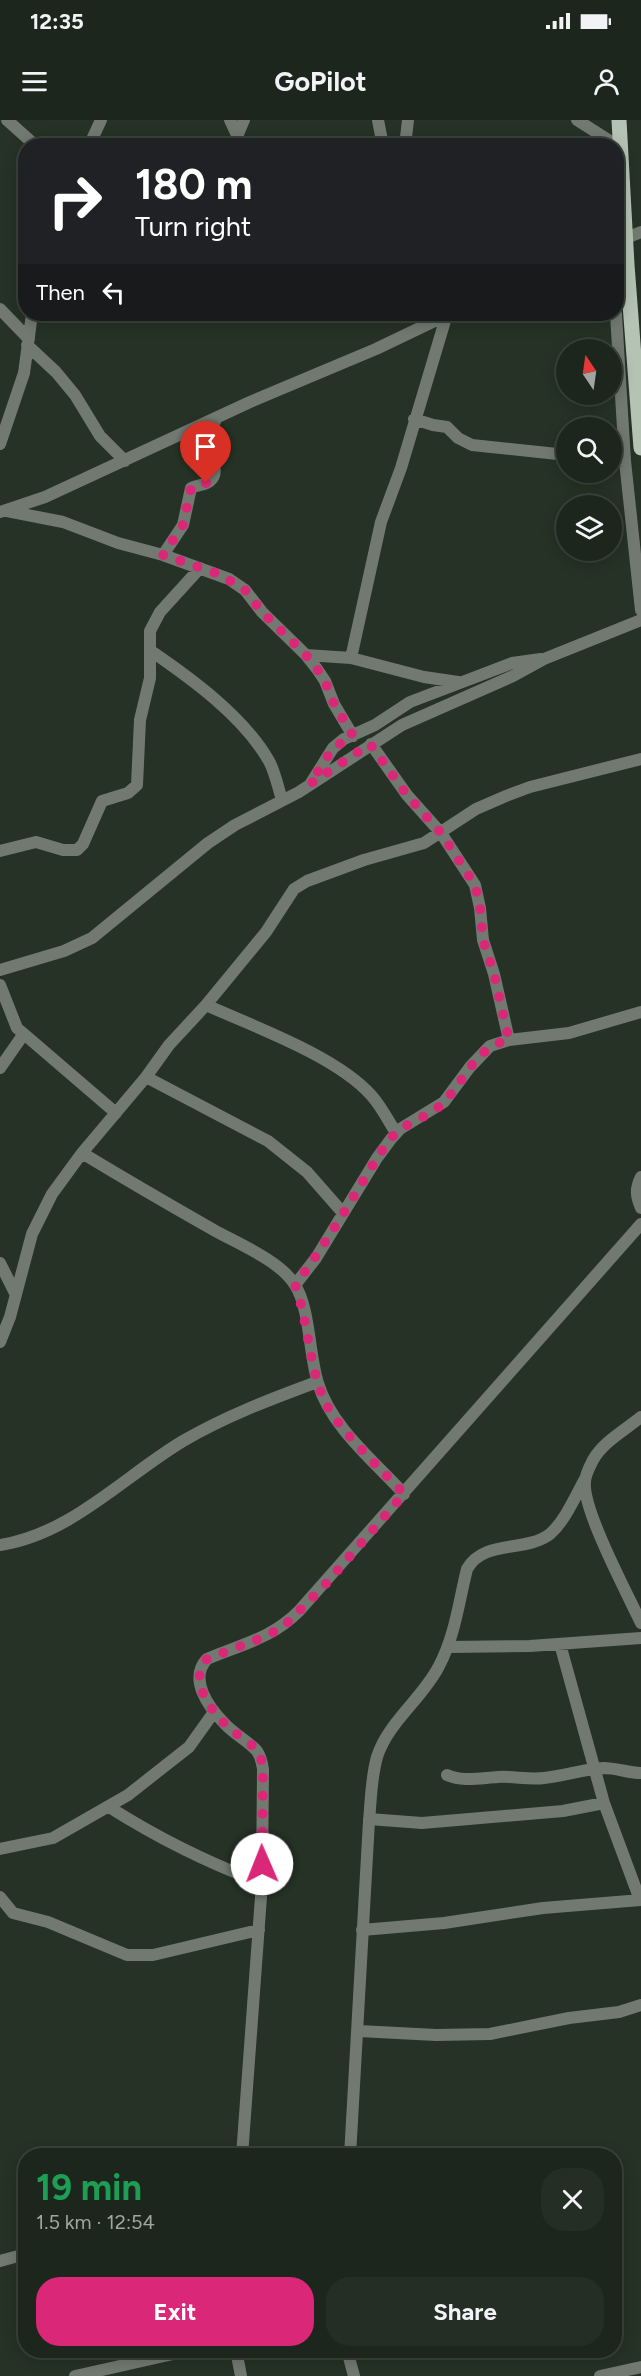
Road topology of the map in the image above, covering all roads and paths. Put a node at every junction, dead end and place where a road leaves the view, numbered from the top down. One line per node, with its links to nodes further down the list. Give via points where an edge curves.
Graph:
1 (7, 120): 8 (street)
2 (101, 120): 9 (street)
3 (378, 120): 11 (street)
4 (408, 120): 12 (street)
5 (577, 120): 13 (street)
6 (619, 120): 14 (main road)
7 (237, 121): 10 (street)
8 (27, 138)
9 (93, 138)
10 (235, 138)
11 (381, 138)
12 (406, 138)
13 (605, 138)
14 (620, 138)
15 (641, 232): 16 (street)
16 (624, 240)
17 (624, 268): 24 (main road)
18 (0, 309): 23 (street)
19 (31, 321): 23 (street)
20 (430, 321): 26 (street, via 376,349)
21 (440, 321): 28 (street)
22 (616, 321): 27 (street)
23 (28, 342): 25 (street, via 24,373); 32 (street, via 75,395 100,436)
24 (639, 404): 30 (main road)
25 (5, 415): 29 (street)
26 (218, 417): 32 (street); 37 (street, via 207,440 214,476 191,488 183,525)
27 (617, 417)
28 (414, 419): 31 (street, via 447,427 472,445); 43 (street, via 377,535)
29 (0, 444)
30 (641, 448)
31 (556, 454)
32 (125, 461): 34 (street)
33 (622, 483): 39 (street)
34 (45, 496): 35 (street); 36 (street)
35 (3, 511): 36 (street)
36 (43, 517): 37 (street)
37 (163, 555): 38 (street)
38 (200, 568): 41 (street, via 155,620 150,631); 42 (street, via 238,584)
39 (641, 610)
40 (641, 620): 44 (street)
41 (151, 651): 50 (street, via 247,730 270,763); 52 (street, via 134,789 102,801 83,844 76,850 36,842)
42 (306, 655): 43 (street); 46 (street, via 325,681)
43 (351, 657): 45 (street)
44 (544, 659): 45 (street, via 512,663); 47 (street, via 402,725)
45 (459, 682): 46 (street, via 410,702)
46 (353, 736): 49 (street, via 333,748)
47 (370, 744): 49 (street); 51 (street)
48 (641, 759): 51 (street, via 530,787 476,809)
49 (310, 784): 50 (street)
50 (282, 800): 53 (street, via 208,843 92,938 64,951)
51 (441, 833): 55 (street, via 424,843 364,860 294,889 266,932); 58 (street, via 478,896 483,940)
52 (0, 851)
53 (0, 970)
54 (0, 985): 57 (street)
55 (206, 1005): 60 (street); 62 (street, via 332,1064 372,1096)
56 (641, 1012): 58 (street, via 569,1033)
57 (23, 1035): 59 (street); 61 (street)
58 (509, 1040): 62 (street, via 482,1052 444,1102)
59 (0, 1068)
60 (146, 1077): 61 (street); 66 (street, via 275,1146 307,1172)
61 (116, 1113): 63 (street)
62 (396, 1133): 66 (street)
63 (81, 1153): 69 (street, via 250,1249); 70 (street, via 42,1211)
64 (641, 1177): 65 (street, via 636,1186)
65 (641, 1208)
66 (343, 1213): 69 (street)
67 (641, 1224): 75 (street)
68 (0, 1263): 70 (street)
69 (295, 1285): 72 (street)
70 (16, 1294): 71 (street)
71 (0, 1342)
72 (317, 1382): 75 (street, via 334,1416); 76 (street, via 220,1421 182,1442 82,1512 36,1536)
73 (641, 1417): 74 (street, via 603,1447)
74 (585, 1479): 77 (street, via 599,1532); 80 (street, via 549,1534 531,1542 501,1547 471,1561)
75 (404, 1494): 81 (street, via 284,1626 202,1664 199,1680)
76 (0, 1545)
77 (641, 1623)
78 (641, 1638): 79 (street)
79 (560, 1644): 80 (street); 82 (street)
80 (448, 1647): 87 (street, via 439,1667 377,1756)
81 (214, 1712): 86 (street, via 189,1747); 89 (street, via 261,1759)
82 (594, 1769): 83 (street); 84 (street, via 531,1779); 85 (street)
83 (641, 1773)
84 (447, 1775)
85 (604, 1803): 87 (street, via 563,1811 422,1823); 91 (street)
86 (109, 1807): 88 (street, via 52,1838); 89 (street, via 188,1852)
87 (369, 1819): 93 (street)
88 (0, 1849)
89 (262, 1883): 92 (street)
90 (0, 1897): 92 (street, via 13,1913 48,1922 127,1955 153,1955)
91 (641, 1900): 93 (street)
92 (259, 1930): 96 (street)
93 (362, 1930): 95 (street)
94 (641, 2005): 95 (street, via 490,2034)
95 (359, 2031): 97 (street)
96 (243, 2148)
97 (351, 2148)
98 (18, 2256): 99 (street)
99 (0, 2261)
100 (155, 2358): 104 (street)
101 (238, 2358): 105 (street)
102 (349, 2358): 106 (street)
103 (641, 2367): 107 (street)
104 (75, 2376)
105 (241, 2376)
106 (354, 2376)
107 (600, 2376)

